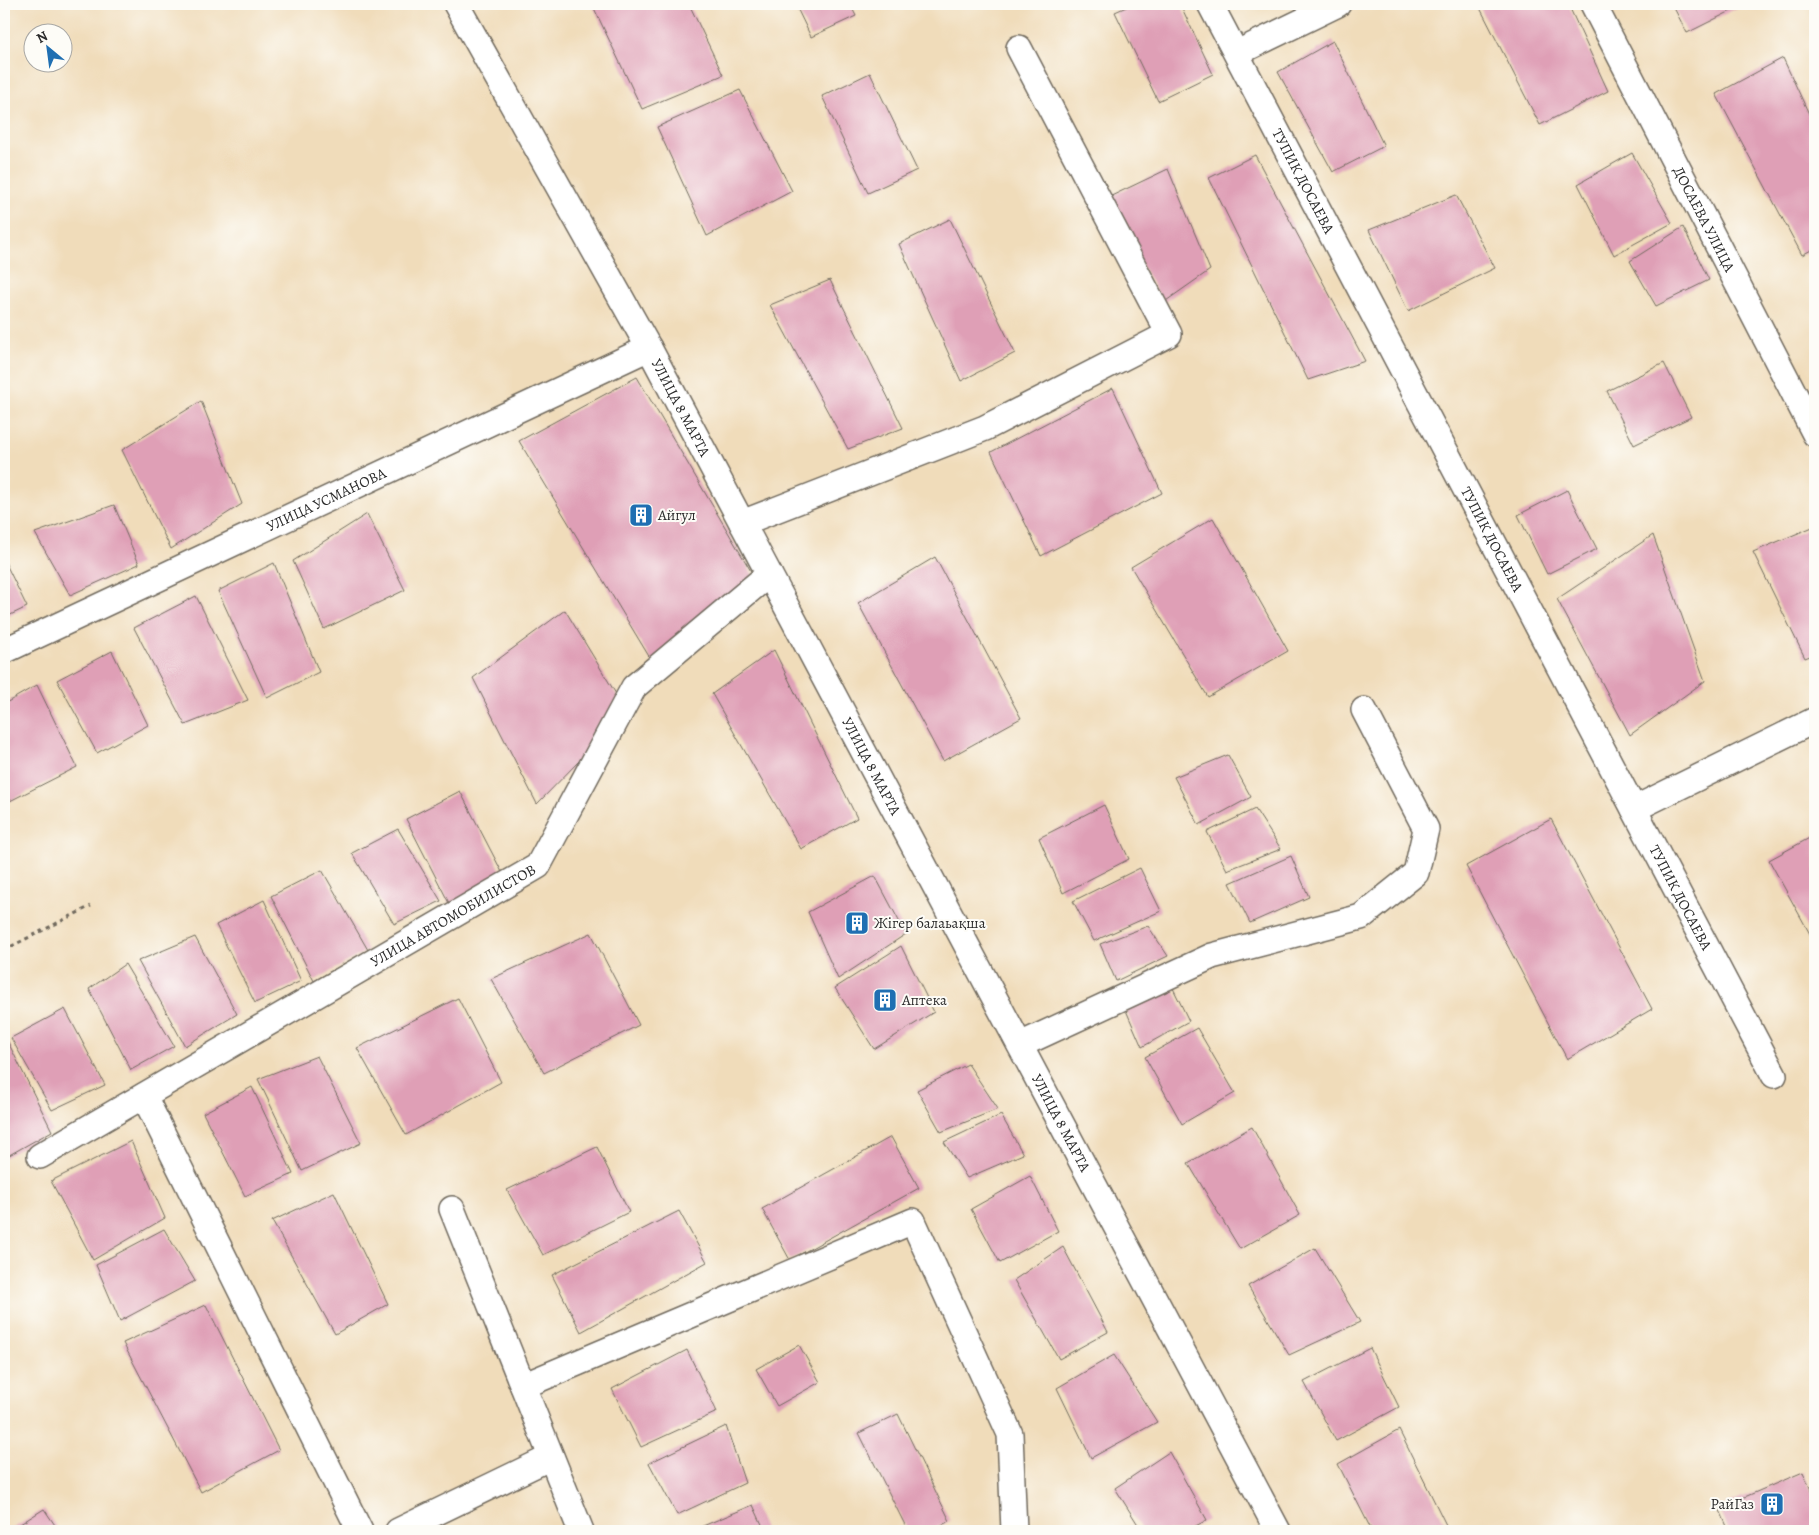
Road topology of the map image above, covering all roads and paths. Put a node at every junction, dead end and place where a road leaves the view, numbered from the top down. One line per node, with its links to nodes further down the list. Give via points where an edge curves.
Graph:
1 (456, 4): 7 (street, УЛИЦА 8 МАРТА)
2 (1210, 4): 6 (street, ТУПИК ДОСАЕВА)
3 (1338, 4): 6 (street)
4 (1593, 4): 8 (street, ДОСАЕВА УЛИЦА)
5 (1019, 48): 9 (street, via 1169,334 985,428)
6 (1237, 53): 14 (street, ТУПИК ДОСАЕВА)
7 (649, 348): 9 (street, УЛИЦА 8 МАРТА); 11 (street, УЛИЦА УСМАНОВА)
8 (1815, 434)
9 (742, 523): 10 (street, УЛИЦА 8 МАРТА)
10 (769, 574): 17 (street, УЛИЦА 8 МАРТА); 19 (street, УЛИЦА АВТОМОБИЛИСТОВ, via 634,687 538,866)
11 (4, 651)
12 (1364, 710): 17 (street, via 1426,829 1416,873 1361,917 1212,956)
13 (1815, 720): 14 (street)
14 (1634, 809): 18 (street, ТУПИК ДОСАЕВА)
15 (91, 906): 16 (path)
16 (4, 950)
17 (1020, 1045): 28 (street, УЛИЦА 8 МАРТА)
18 (1774, 1075)
19 (144, 1096): 20 (street, УЛИЦА АВТОМОБИЛИСТОВ); 24 (street)
20 (40, 1156)
21 (452, 1209): 22 (street)
22 (523, 1386): 23 (street); 27 (street, via 913,1222 1010,1434)
23 (552, 1457): 25 (street); 26 (street)
24 (360, 1531)
25 (398, 1531)
26 (581, 1531)
27 (1014, 1531)
28 (1278, 1531)

